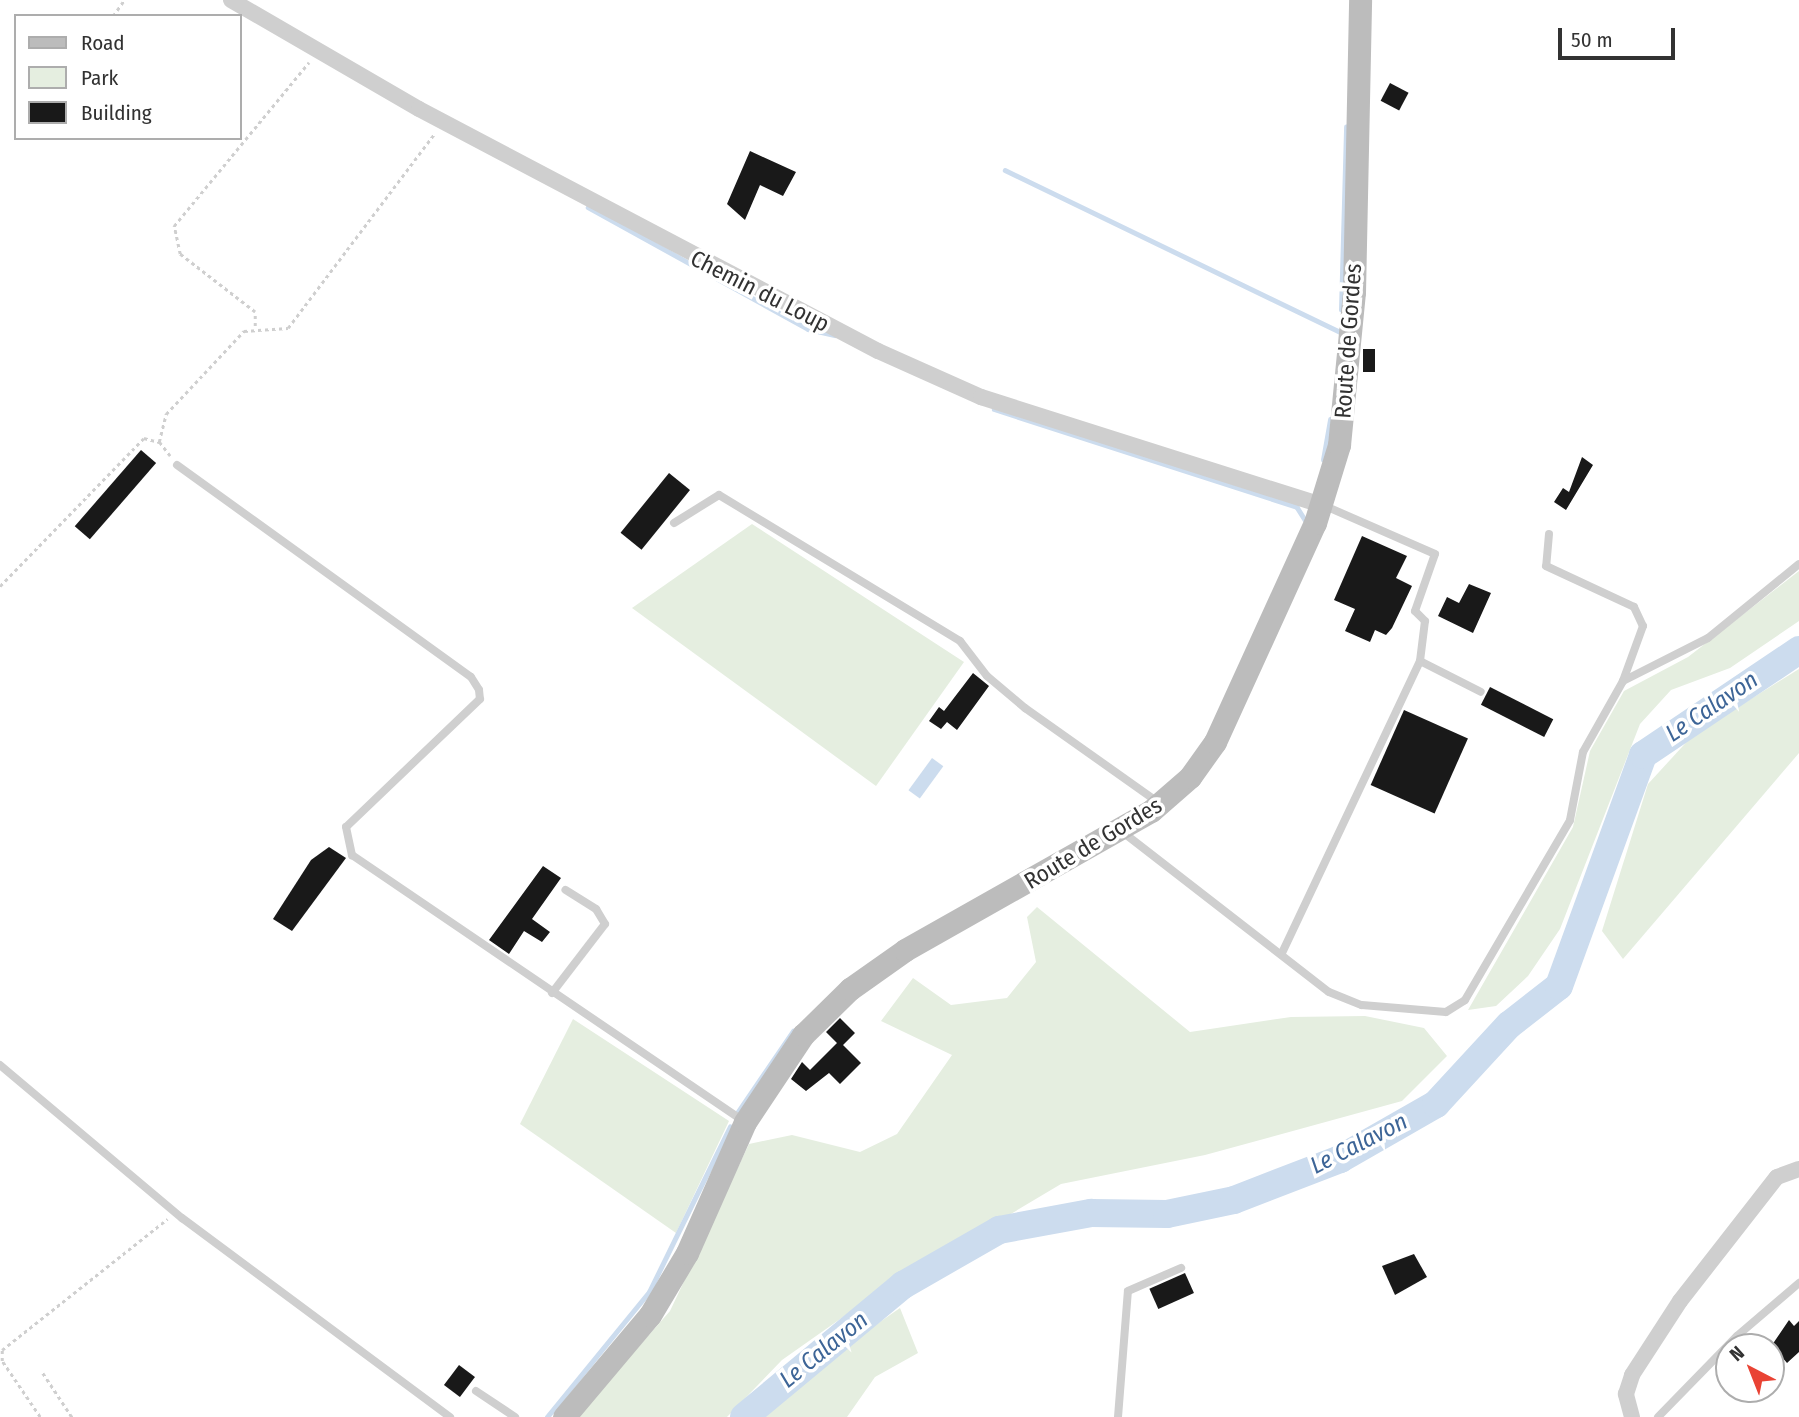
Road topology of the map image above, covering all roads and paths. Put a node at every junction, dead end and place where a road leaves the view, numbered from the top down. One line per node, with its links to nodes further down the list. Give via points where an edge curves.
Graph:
1 (231, 0): 3 (street, Chemin du Loup)
2 (1360, 0): 8 (street, Route de Gordes, via 1349,373)
3 (316, 53): 4 (street, Chemin du Loup); 5 (path, via 174,226 180,254 255,312)
4 (439, 118): 5 (path, via 431,141 288,328); 8 (street, Chemin du Loup, via 723,274 981,397)
5 (255, 326): 6 (path, via 166,414)
6 (159, 442): 7 (path); 12 (path, via 144,438)
7 (177, 465): 20 (lane, via 471,677 480,699 346,827 345,845 363,866)
8 (1322, 505): 13 (lane, via 1435,554 1415,611 1425,621); 16 (street, Route de Gordes, via 1215,742)
9 (674, 523): 16 (lane, via 719,495 730,501 960,642 987,676 1026,708)
10 (1549, 534): 14 (lane, via 1546,566 1634,607 1643,626)
11 (1799, 564): 14 (lane, via 1708,638)
12 (0, 586)
13 (1420, 661): 15 (lane); 19 (lane)
14 (1623, 681): 19 (lane, via 1583,752 1570,820 1465,1000 1446,1012 1362,1005 1329,992)
15 (1481, 692)
16 (1161, 804): 17 (street, Route de Gordes)
17 (1120, 830): 19 (lane, via 1174,878); 22 (street, Route de Gordes, via 905,950 850,989 782,1060)
18 (565, 890): 20 (lane, via 596,909 605,924)
19 (1282, 953)
20 (552, 993): 22 (lane)
21 (0, 1066): 24 (lane)
22 (745, 1122): 33 (street, Route de Gordes, via 687,1253 650,1315)
23 (1799, 1168): 35 (street, via 1776,1177 1680,1301 1632,1375 1626,1394)
24 (175, 1212): 29 (path, via 143,1244 2,1350 2,1361); 31 (lane)
25 (1181, 1268): 34 (lane, via 1128,1291)
26 (1799, 1283): 36 (lane)
27 (43, 1373): 30 (path)
28 (476, 1391): 32 (lane)
29 (40, 1417)
30 (72, 1417)
31 (450, 1417)
32 (515, 1417)
33 (564, 1417)
34 (1118, 1417)
35 (1632, 1417)
36 (1658, 1417)

